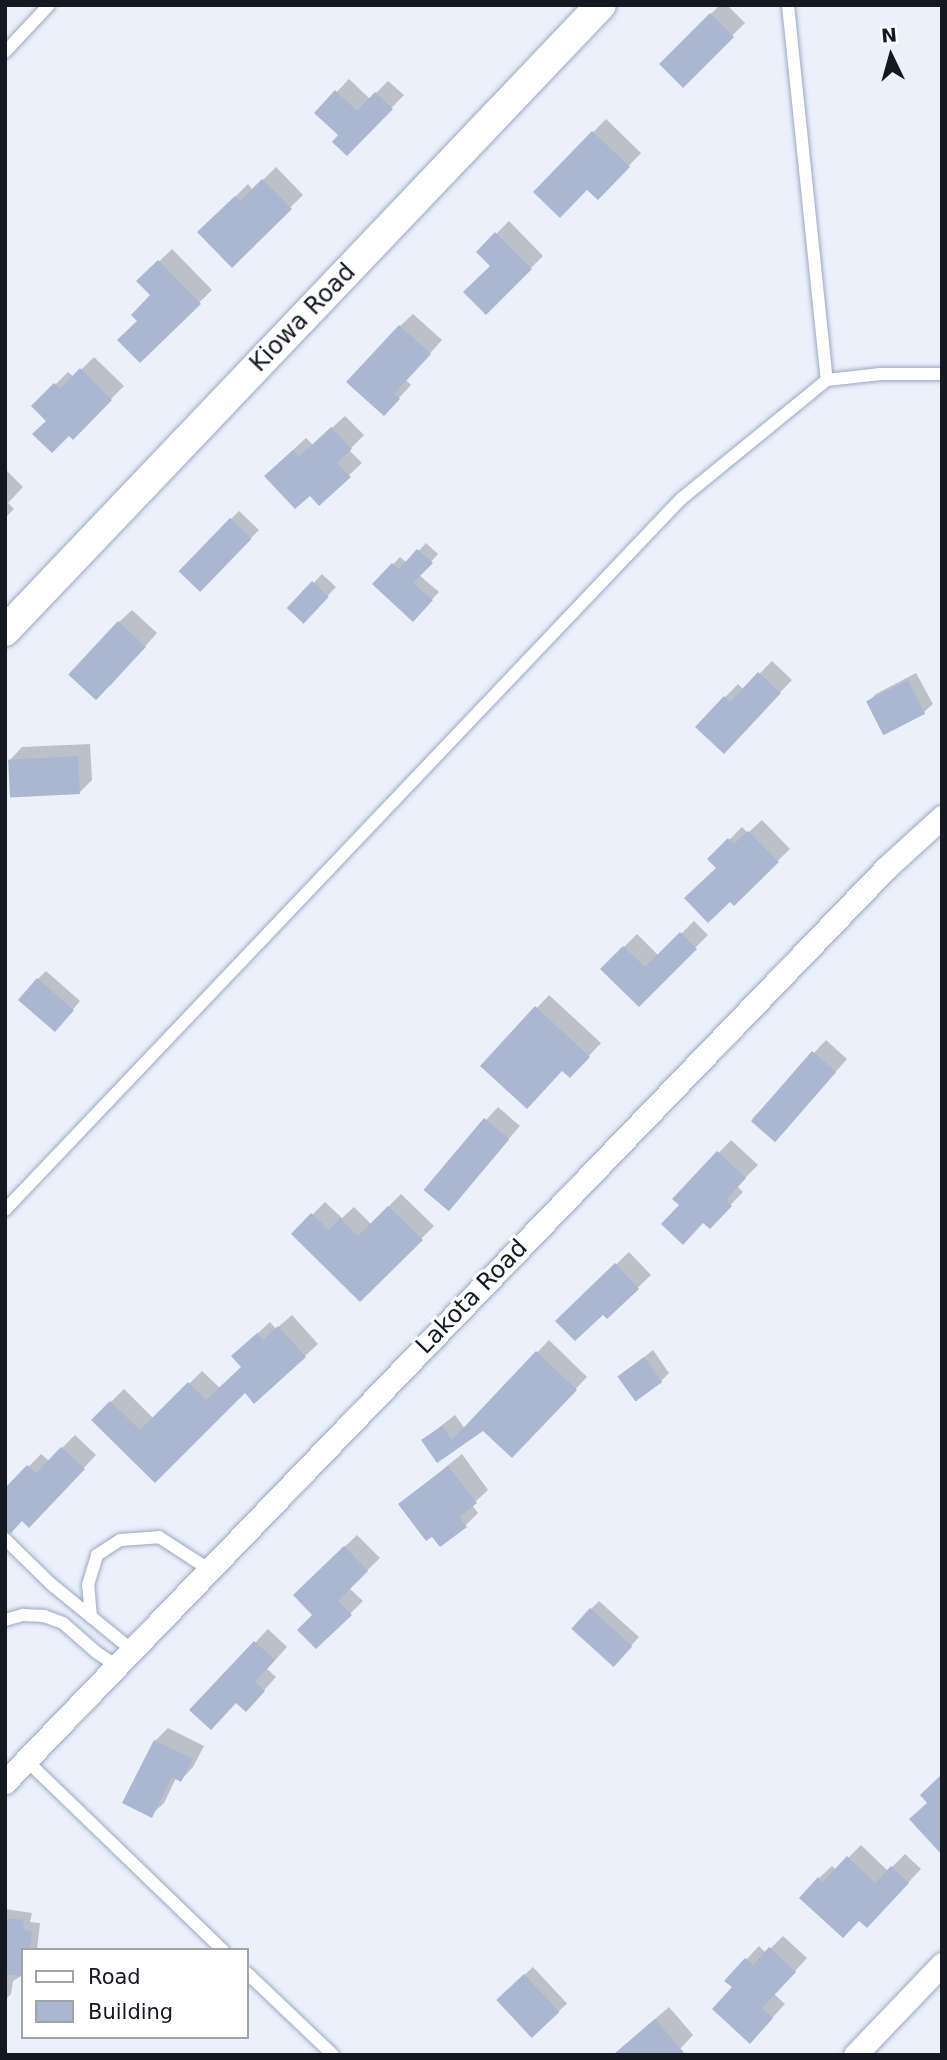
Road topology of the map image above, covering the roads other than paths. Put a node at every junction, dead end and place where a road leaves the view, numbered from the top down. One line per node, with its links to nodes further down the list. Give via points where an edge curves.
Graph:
1 (49, 5): 4 (lane)
2 (601, 5): 7 (street, Kiowa Road)
3 (788, 5): 6 (lane)
4 (5, 52)
5 (942, 374): 6 (lane)
6 (827, 380): 9 (lane, via 681,499)
7 (5, 631)
8 (942, 817): 11 (street, Lakota Road, via 876,878)
9 (5, 1210)
10 (5, 1539): 12 (lane)
11 (209, 1570): 12 (lane, via 159,1537 120,1540 97,1555 89,1585); 14 (street, Lakota Road)
12 (91, 1617): 14 (lane)
13 (5, 1620): 14 (lane, via 33,1616 63,1623 96,1652)
14 (125, 1658): 15 (street, Lakota Road)
15 (26, 1760): 16 (street, Lakota Road); 17 (lane)
16 (5, 1782)
17 (221, 1948)
18 (942, 1964): 21 (street)
19 (248, 1974): 20 (lane)
20 (333, 2055)
21 (855, 2055)

